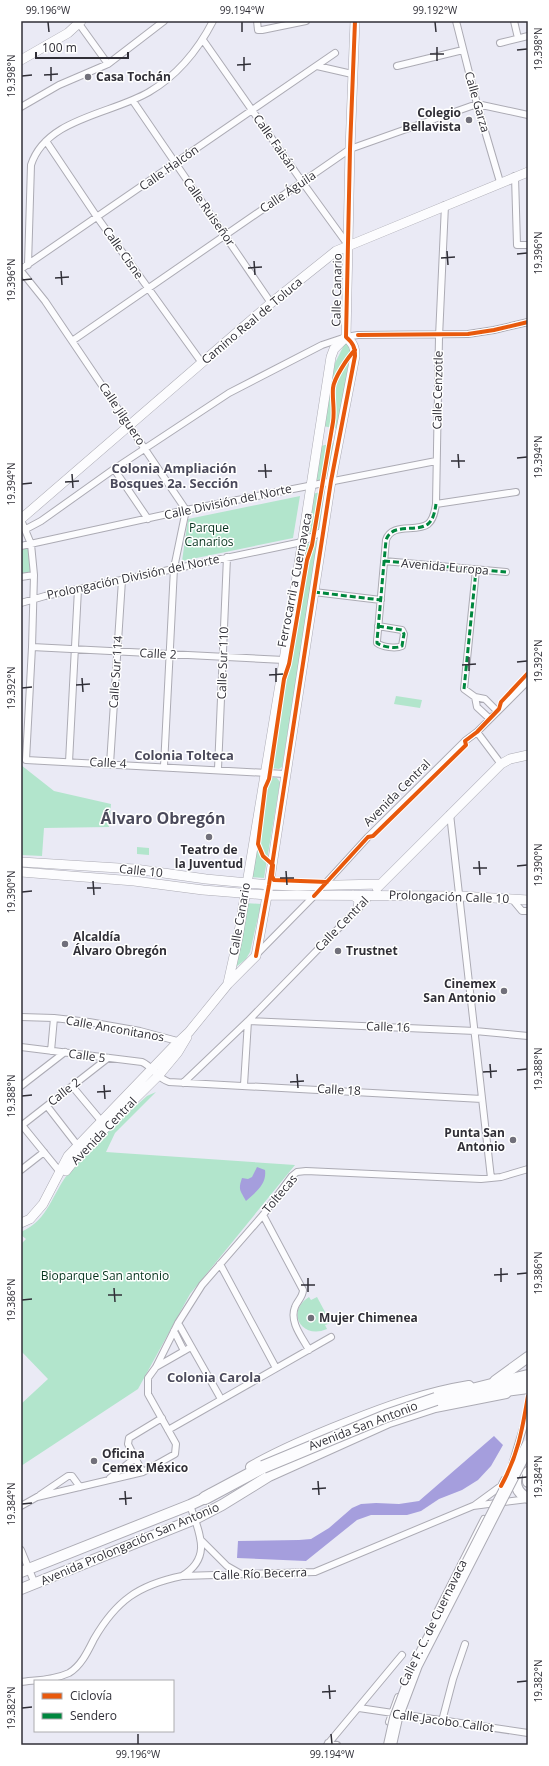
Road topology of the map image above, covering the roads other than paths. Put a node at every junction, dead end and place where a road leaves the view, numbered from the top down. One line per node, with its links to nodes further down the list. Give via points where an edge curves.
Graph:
1 (164, 21): 16 (street)
2 (213, 21): 11 (street)
3 (257, 21): 4 (street, via 258,30)
4 (304, 21)
5 (355, 21): 19 (street, Calle Canario)
6 (456, 21): 13 (street, Calle Garza)
7 (514, 21): 10 (street)
8 (79, 22): 15 (street, via 68,33); 16 (street)
9 (528, 36): 10 (street)
10 (518, 38): 12 (street)
11 (204, 40): 20 (street, via 177,71 150,92); 23 (street, Calle Faisán)
12 (500, 43)
13 (462, 50): 18 (street); 21 (street, Calle Garza)
14 (335, 53): 17 (street, Calle Halcón)
15 (21, 60)
16 (108, 64): 22 (street, via 59,85)
17 (317, 66): 19 (street); 23 (street, Calle Halcón)
18 (397, 66)
19 (352, 74): 26 (street, Calle Canario)
20 (132, 101): 25 (street, via 79,120); 27 (street, Calle Ruiseñor)
21 (477, 104): 24 (street); 26 (street, Calle Águila); 32 (street, Calle Garza)
22 (21, 107)
23 (252, 111): 27 (street, Calle Halcón); 31 (street, Calle Faisán)
24 (528, 115)
25 (46, 141): 34 (street, Calle Cisne); 38 (street, via 33,157 31,164)
26 (350, 149): 31 (street, Calle Águila); 36 (street, Calle Canario)
27 (175, 163): 34 (street, Calle Halcón); 35 (street, Calle Ruiseñor)
28 (528, 166): 30 (street, Camino Real de Toluca)
29 (528, 172): 30 (street, Camino Real de Toluca)
30 (515, 176): 32 (street, Camino Real de Toluca); 37 (street, via 517,245)
31 (302, 182): 35 (street, Calle Águila); 36 (street, Calle Faisán)
32 (500, 182): 33 (street, Camino Real de Toluca)
33 (445, 206): 36 (street, Camino Real de Toluca); 43 (street, Calle Cenzotle)
34 (97, 217): 38 (street, Calle Halcón); 40 (street, Calle Cisne)
35 (225, 236): 40 (street, Calle Águila); 41 (street, Calle Ruiseñor)
36 (348, 245): 41 (street, Camino Real de Toluca, via 328,257); 44 (street, Calle Canario)
37 (528, 245)
38 (28, 265): 39 (street, Calle Halcón)
39 (21, 270): 45 (street, Calle Jilguero)
40 (149, 290): 45 (street, Calle Águila); 46 (street, Calle Cisne)
41 (272, 303): 46 (street, Camino Real de Toluca)
42 (528, 322): 43 (street, via 480,333)
43 (439, 334): 44 (street); 49 (street, Calle Cenzotle)
44 (346, 337): 48 (street, via 322,345 229,392); 51 (street, Calle Canario, via 353,344 355,356); 52 (street, Calle Canario, via 334,349 331,357 320,438)
45 (72, 341): 47 (street, Calle Jilguero)
46 (202, 363): 47 (street, Camino Real de Toluca)
47 (130, 426): 48 (street, Calle Jilguero); 57 (street, Camino Real de Toluca)
48 (145, 448): 50 (street); 55 (street, Calle Jilguero)
49 (436, 461): 51 (street, Calle División del Norte); 54 (street, Calle Cenzotle)
50 (114, 469): 56 (street); 58 (street)
51 (331, 481): 52 (street, Calle División del Norte); 59 (street, Calle Canario)
52 (310, 485): 55 (street, Calle División del Norte); 60 (street, Calle Canario)
53 (516, 492): 54 (street)
54 (436, 504): 64 (street, via 428,524 388,534)
55 (186, 510): 56 (street, Calle División del Norte); 65 (street)
56 (148, 518): 61 (street, Calle División del Norte)
57 (21, 519): 58 (street)
58 (26, 529): 61 (street)
59 (324, 531): 60 (street, Prolongación División del Norte); 72 (street, Calle Canario)
60 (302, 542): 63 (street, Prolongación División del Norte); 82 (street, Calle Canario)
61 (31, 544): 62 (street, Calle División del Norte); 68 (street)
62 (21, 546)
63 (227, 557): 65 (street, Prolongación División del Norte); 81 (street, Calle Sur 110)
64 (384, 561): 66 (street, Avenida Europa); 74 (street)
65 (174, 568): 70 (street, Prolongación División del Norte); 80 (street)
66 (476, 570): 67 (street, Avenida Europa); 84 (street, via 464,689)
67 (506, 572)
68 (34, 575): 69 (street); 73 (street)
69 (21, 576)
70 (122, 580): 71 (street, Prolongación División del Norte); 79 (street, Calle Sur 114)
71 (78, 589): 73 (street, Prolongación División del Norte); 78 (street)
72 (314, 592): 74 (street); 95 (street, Calle Canario)
73 (34, 599): 75 (street, Prolongación División del Norte); 77 (street)
74 (381, 600): 76 (street)
75 (21, 603)
76 (378, 626): 76 (street, via 378,645 398,648 402,646 402,630)
77 (32, 646): 78 (street, Calle 2); 89 (street, Calle 4, via 26,760)
78 (75, 650): 79 (street, Calle 2); 89 (street)
79 (118, 652): 80 (street, Calle 2); 90 (street, Calle Sur 114)
80 (170, 654): 81 (street, Calle 2); 92 (street)
81 (224, 658): 82 (street, Calle 2); 93 (street, Calle Sur 110)
82 (284, 660): 94 (street, Calle Canario)
83 (528, 681): 85 (street, Avenida Central)
84 (475, 697): 85 (street, via 485,699); 86 (street, via 477,707)
85 (497, 711): 86 (street, Avenida Central)
86 (490, 719): 87 (street, Avenida Central)
87 (477, 732): 91 (street); 102 (street, Avenida Central, via 379,826)
88 (528, 756): 91 (street, via 510,759)
89 (70, 762): 90 (street, Calle 4)
90 (110, 764): 92 (street, Calle 4)
91 (500, 764): 96 (street, Calle Central)
92 (164, 766): 93 (street, Calle 4)
93 (218, 769): 94 (street, Calle 4)
94 (265, 772): 95 (street, Calle 4); 99 (street, Calle Canario)
95 (285, 774): 101 (street, Calle Canario)
96 (450, 814): 100 (street, Calle Central); 108 (street)
97 (21, 862): 99 (street, Calle 10, via 135,869)
98 (21, 872): 103 (street, Calle 10, via 134,881)
99 (247, 883): 101 (street, Calle 10); 103 (street, Calle Canario)
100 (380, 884): 102 (street, Calle 10); 106 (street, Calle Central)
101 (269, 885): 102 (street, Calle 10); 104 (street, Calle Canario)
102 (323, 886): 107 (street, Avenida Central)
103 (245, 894): 104 (street, Calle 10); 114 (street, Calle Canario)
104 (267, 895): 107 (street, Calle 10); 113 (street, Calle Canario)
105 (353, 895): 106 (street, Calle 10); 107 (street, Calle 10); 111 (street, via 358,900)
106 (371, 895): 108 (street, Prolongación Calle 10); 111 (street, Calle Central)
107 (314, 896): 113 (street, Avenida Central)
108 (460, 896): 109 (street, Prolongación Calle 10); 118 (street)
109 (512, 899): 110 (street, Prolongación Calle 10); 112 (street, via 522,910)
110 (528, 900)
111 (358, 908): 117 (street, Calle Central)
112 (528, 911)
113 (256, 956): 114 (street, Avenida Central)
114 (228, 984): 120 (street, Avenida Central)
115 (21, 1017): 116 (street, Calle Anconitanos)
116 (54, 1018): 120 (street, Calle Anconitanos, via 97,1023); 122 (street)
117 (248, 1021): 118 (street, Calle 16); 126 (street, Calle Central); 127 (street)
118 (475, 1031): 119 (street, Calle 16); 130 (street)
119 (528, 1036)
120 (181, 1042): 125 (street, Avenida Central)
121 (21, 1047): 122 (street, Calle 5)
122 (51, 1051): 123 (street, Calle 5)
123 (65, 1052): 124 (street, Calle 5); 128 (street)
124 (108, 1058): 125 (street, Calle 5, via 142,1062); 129 (street, Calle 2)
125 (155, 1072): 126 (street, Calle 18, via 169,1082); 132 (street, Avenida Central); 142 (street, Avenida Central, via 73,1161 39,1217)
126 (183, 1083): 127 (street, Calle 18)
127 (244, 1085): 130 (street, Calle 18)
128 (21, 1086)
129 (72, 1086): 131 (street, Calle 2); 132 (street)
130 (482, 1099): 139 (street)
131 (47, 1106): 133 (street, Calle 2); 134 (street)
132 (102, 1122): 134 (street, Avenida Central)
133 (21, 1125): 135 (street)
134 (78, 1146): 138 (street, Avenida Central, via 68,1156)
135 (44, 1152): 137 (street); 138 (street)
136 (528, 1169): 139 (street, Toltecas)
137 (21, 1170)
138 (60, 1172): 141 (street, Avenida Central, via 43,1204 30,1219)
139 (491, 1178): 140 (street, Toltecas, via 297,1172)
140 (263, 1215): 143 (street, Toltecas); 148 (street, via 303,1290 293,1314 294,1324)
141 (21, 1224)
142 (21, 1229)
143 (220, 1264): 144 (street, Toltecas, via 202,1285); 152 (street)
144 (178, 1323): 145 (street, Toltecas); 147 (street)
145 (174, 1331): 149 (street); 151 (street, Toltecas)
146 (331, 1337): 148 (street)
147 (191, 1347): 149 (street); 156 (street)
148 (309, 1350): 152 (street)
149 (184, 1352): 151 (street)
150 (528, 1357): 154 (main road)
151 (156, 1367): 159 (street, Toltecas, via 148,1378 148,1394)
152 (276, 1368): 156 (street)
153 (528, 1376): 154 (main road, Avenida Prolongación San Antonio); 157 (highway, Avenida San Antonio)
154 (495, 1381): 157 (main road, Avenida Prolongación San Antonio)
155 (528, 1389): 157 (highway, via 509,1388 473,1396)
156 (221, 1399): 160 (street)
157 (434, 1400): 171 (highway, Avenida San Antonio, bridge, via 386,1416 263,1468); 171 (main road, Avenida Prolongación San Antonio, via 396,1404 331,1430 268,1457 224,1482); 177 (main road, Avenida Prolongación San Antonio, via 275,1474)
158 (528, 1412): 168 (street, via 515,1458)
159 (162, 1418): 160 (street); 163 (street, via 129,1438 128,1444)
160 (168, 1430): 164 (street, via 176,1444 175,1454)
161 (528, 1446): 197 (highway, bridge, via 416,1665 396,1718)
162 (528, 1454): 165 (main road)
163 (135, 1458): 164 (street); 166 (street)
164 (143, 1472): 166 (street)
165 (523, 1472): 167 (main road); 168 (main road); 172 (main road, via 517,1487)
166 (108, 1480): 169 (street)
167 (528, 1482)
168 (501, 1486): 176 (street)
169 (80, 1487): 170 (street); 170 (street, via 75,1478 68,1476)
170 (38, 1497): 175 (street)
171 (205, 1498): 174 (main road, Avenida Prolongación San Antonio)
172 (528, 1499): 173 (street, Calle Río Becerra)
173 (492, 1504): 176 (street, Calle Río Becerra); 191 (street, Calle F. C. de Cuernavaca, via 412,1663)
174 (190, 1505): 177 (street); 180 (main road, Avenida Prolongación San Antonio)
175 (21, 1506)
176 (473, 1506): 181 (street, Calle Río Becerra, via 323,1570 307,1573)
177 (195, 1519): 178 (street); 183 (main road, Avenida Prolongación San Antonio)
178 (201, 1540): 181 (street, via 228,1566); 182 (street, via 196,1565)
179 (21, 1550): 180 (street)
180 (25, 1570): 183 (street)
181 (241, 1574): 182 (street, Calle Río Becerra)
182 (182, 1576): 188 (street, Calle Río Becerra, via 165,1579 131,1596 106,1619 78,1665 57,1677)
183 (35, 1584): 184 (main road, Avenida Prolongación San Antonio)
184 (21, 1589)
185 (465, 1644): 192 (street)
186 (402, 1655): 190 (street)
187 (34, 1680): 189 (street, Calle Río Becerra)
188 (35, 1680)
189 (21, 1682)
190 (359, 1708): 191 (street, Calle Jacobo Callot); 194 (street)
191 (391, 1714): 192 (street, Calle Jacobo Callot); 196 (street, Calle F. C. de Cuernavaca)
192 (442, 1722): 193 (street, Calle Jacobo Callot)
193 (528, 1734)
194 (327, 1744): 195 (street)
195 (337, 1745)
196 (384, 1745)
197 (390, 1745)

